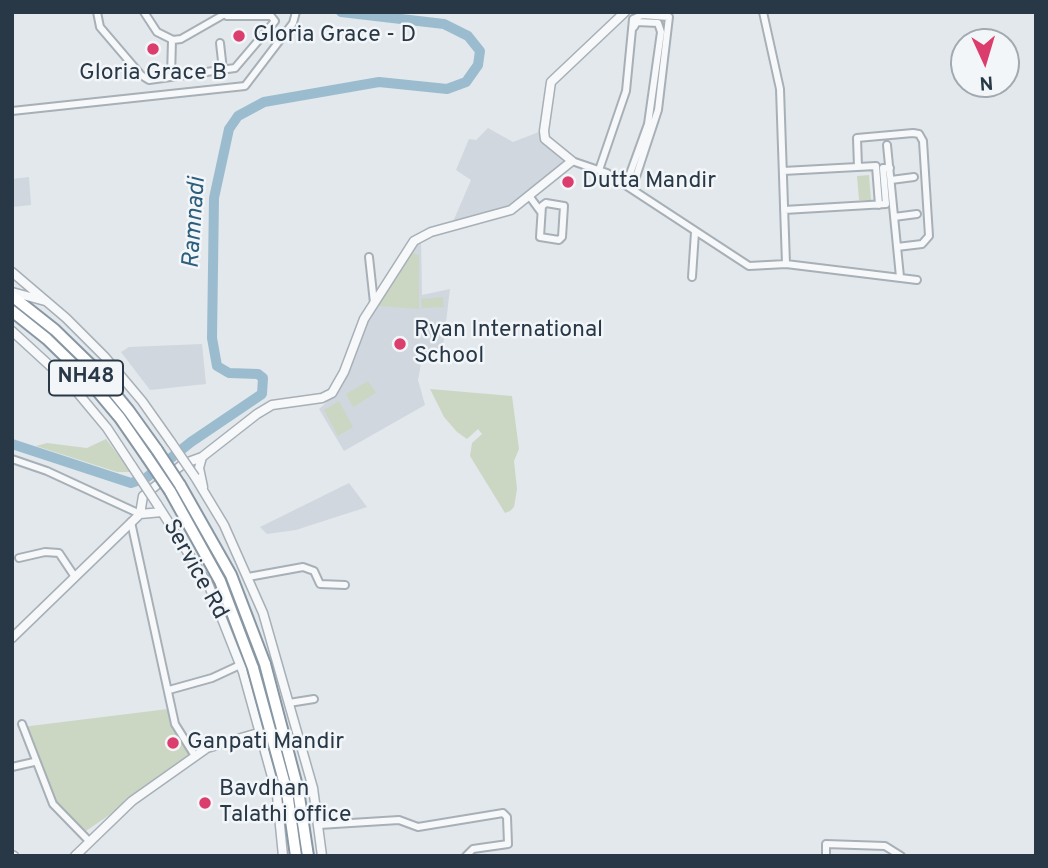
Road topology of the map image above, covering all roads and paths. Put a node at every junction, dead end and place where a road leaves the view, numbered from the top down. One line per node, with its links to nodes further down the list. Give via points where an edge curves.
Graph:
1 (97, 12): 10 (street, via 100,27 141,75 149,80)
2 (144, 12): 7 (street, via 153,28)
3 (296, 12): 11 (street, via 293,23 244,86)
4 (625, 12): 13 (street, via 551,82 545,139)
5 (763, 12): 17 (street, via 780,89)
6 (222, 13): 7 (street); 9 (street, via 271,16 275,21 238,66)
7 (172, 40): 10 (street)
8 (220, 43): 9 (street)
9 (223, 70): 10 (street)
10 (171, 77)
11 (12, 111)
12 (887, 145): 15 (street)
13 (572, 161): 16 (street); 21 (street)
14 (858, 167): 17 (street); 22 (street, via 876,166); 28 (street, via 858,138 913,132 923,141 929,236 922,244)
15 (890, 168): 19 (street); 22 (street, via 883,168 886,204)
16 (601, 171): 20 (street); 20 (street, via 627,95 635,23 659,23 653,101); 20 (street, via 626,91 633,19 669,17 660,98)
17 (783, 171): 23 (street)
18 (914, 177): 19 (street)
19 (891, 180): 26 (street)
20 (629, 187): 27 (street)
21 (530, 197): 24 (street); 37 (street, via 511,210 421,236)
22 (879, 205): 23 (street)
23 (784, 210): 30 (street)
24 (541, 213): 24 (street, via 541,239 561,239 564,206 543,204)
25 (917, 214): 26 (street)
26 (894, 216): 28 (street)
27 (695, 232): 30 (street, via 749,267); 32 (street)
28 (897, 247): 33 (street)
29 (369, 257): 37 (street)
30 (786, 264): 33 (street)
31 (12, 272): 36 (street)
32 (692, 277)
33 (900, 277): 34 (street)
34 (917, 280)
35 (12, 294): 36 (street); 43 (highway, NH48, bridge, via 55,330 130,411 157,450)
36 (48, 302): 42 (street, bridge, via 124,378)
37 (374, 303): 40 (street, via 332,393 272,405)
38 (12, 311): 43 (highway, NH48, bridge, via 84,376)
39 (12, 331): 44 (street, Service Rd, bridge, via 72,386 107,428)
40 (202, 457): 42 (street); 45 (street, via 183,464 143,496)
41 (12, 459): 45 (street)
42 (203, 487): 49 (street)
43 (175, 488): 62 (highway, NH48, bridge, via 220,580); 62 (highway, NH48, bridge, via 231,575 265,664)
44 (159, 508): 45 (street); 52 (street, Service Rd, via 209,586)
45 (140, 514): 46 (street)
46 (131, 522): 48 (street); 53 (street)
47 (19, 558): 48 (street, via 59,553)
48 (75, 577): 51 (street)
49 (248, 577): 50 (street, via 303,567 314,571 320,584); 55 (street, via 272,639)
50 (345, 585)
51 (12, 638)
52 (240, 665): 53 (street); 58 (street, Service Rd)
53 (169, 690): 59 (street, via 175,723)
54 (314, 699): 55 (street)
55 (289, 703): 56 (street)
56 (295, 722): 58 (street); 63 (street)
57 (22, 724): 60 (street)
58 (262, 732): 59 (street, via 224,741); 66 (street, Service Rd)
59 (195, 756): 64 (street, via 132,801)
60 (34, 762): 61 (street); 64 (street, via 53,804)
61 (12, 766)
62 (292, 791): 67 (highway, NH48); 68 (highway, NH48)
63 (319, 825): 69 (street); 70 (street, via 400,820 418,827 503,813 508,844 473,849)
64 (89, 841): 65 (street)
65 (75, 856)
66 (283, 856)
67 (296, 856)
68 (308, 856)
69 (322, 856)
70 (466, 856)
71 (826, 856): 72 (street, via 826,844 886,846)
72 (901, 856)

